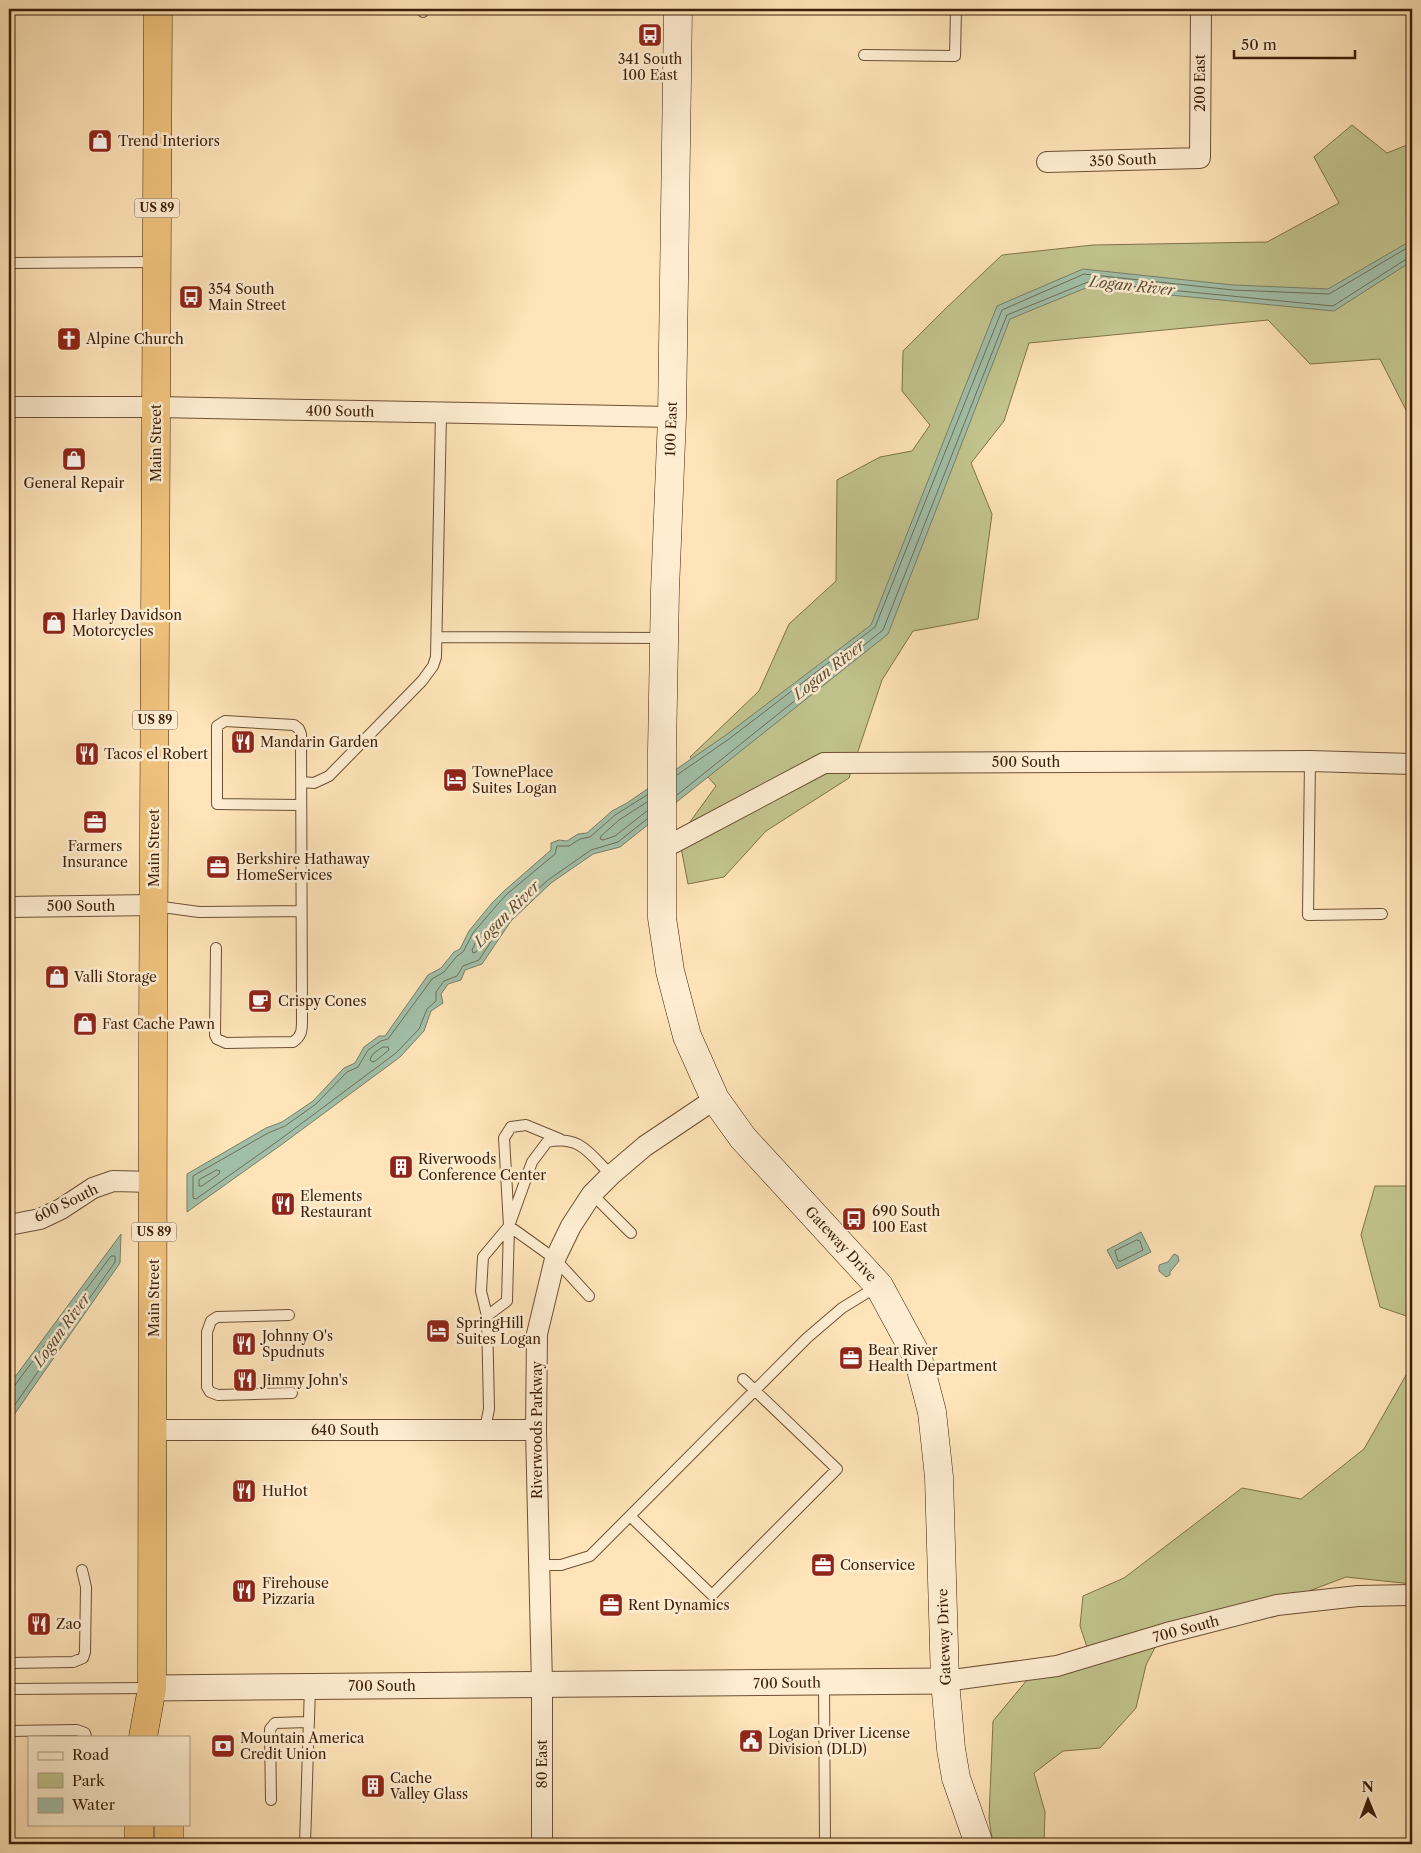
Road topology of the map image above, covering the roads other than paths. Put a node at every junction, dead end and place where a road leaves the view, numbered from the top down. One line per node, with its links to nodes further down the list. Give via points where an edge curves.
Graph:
1 (158, 9): 8 (highway, Main Street / US 89)
2 (678, 9): 13 (main road, 100 East)
3 (956, 9): 5 (lane, via 955,56)
4 (1200, 9): 6 (street, 200 East)
5 (864, 55)
6 (1200, 158): 7 (street, 350 South)
7 (1047, 162)
8 (157, 262): 9 (lane); 11 (highway, Main Street / US 89)
9 (9, 263)
10 (9, 407): 11 (street, 400 South)
11 (156, 407): 12 (street, 400 South); 21 (highway, Main Street / US 89)
12 (441, 413): 13 (street, 400 South); 14 (lane)
13 (672, 417): 15 (main road, 100 East)
14 (436, 637): 15 (lane); 18 (lane, via 436,657 422,681 329,776 314,783)
15 (664, 638): 20 (main road, 100 East)
16 (1310, 761): 17 (street, 500 South); 20 (street, 500 South, via 824,763); 24 (lane, via 1308,914)
17 (1412, 764)
18 (302, 782): 19 (lane); 19 (lane, via 299,729 225,721 217,726 217,804)
19 (301, 805): 23 (lane)
20 (662, 849): 26 (main road, Gateway Drive, via 662,918 670,971 687,1036)
21 (154, 906): 22 (street, 500 South); 23 (lane, via 199,912); 29 (highway, Main Street / US 89)
22 (9, 907)
23 (301, 911): 25 (lane, via 302,1030 293,1042 226,1043 217,1039)
24 (1382, 914)
25 (216, 948)
26 (715, 1099): 28 (street, Riverwoods Parkway, via 645,1146); 35 (main road, Gateway Drive, via 743,1138)
27 (560, 1139): 28 (lane, via 578,1142); 32 (lane, via 547,1142 532,1162); 32 (lane, via 526,1125 511,1127 504,1138)
28 (611, 1175): 30 (street, Riverwoods Parkway)
29 (154, 1182): 31 (street, 600 South, via 113,1181 92,1188 40,1219); 43 (highway, Main Street / US 89)
30 (592, 1194): 33 (lane); 34 (street, Riverwoods Parkway)
31 (9, 1225)
32 (509, 1226): 34 (lane); 38 (lane, via 506,1301); 38 (lane, via 483,1257 481,1291)
33 (631, 1233)
34 (555, 1259): 36 (lane); 44 (street, Riverwoods Parkway, via 537,1334)
35 (879, 1286): 40 (lane, via 842,1308); 50 (main road, Gateway Drive, via 918,1358 932,1412 939,1477)
36 (589, 1296)
37 (289, 1315): 41 (lane, via 217,1317 211,1321 207,1332 207,1387 218,1395)
38 (487, 1316): 42 (lane, via 488,1409)
39 (743, 1379): 40 (lane)
40 (755, 1390): 45 (lane); 45 (lane, via 837,1469 712,1595)
41 (292, 1394)
42 (485, 1429): 43 (street, 640 South); 44 (street, 640 South)
43 (154, 1430): 54 (highway, Main Street / US 89)
44 (536, 1430): 46 (street, Riverwoods Parkway)
45 (630, 1516): 46 (lane, via 590,1556 561,1565)
46 (538, 1565): 52 (street, Riverwoods Parkway)
47 (82, 1570): 49 (lane, via 86,1586 83,1658 73,1662)
48 (1412, 1595): 50 (street, 700 South, via 1358,1596 1277,1605 1057,1666)
49 (9, 1663)
50 (945, 1681): 51 (street, 700 South); 69 (main road, Gateway Drive, via 956,1778)
51 (824, 1682): 52 (street, 700 South); 68 (lane)
52 (542, 1685): 53 (street, 700 South); 67 (street, 80 East)
53 (310, 1687): 54 (street, 700 South); 56 (lane)
54 (152, 1688): 55 (lane); 59 (highway, Main Street / US 89); 60 (highway, Main Street / US 89)
55 (9, 1689)
56 (308, 1722): 61 (lane, via 275,1723 270,1729); 66 (lane)
57 (9, 1731): 58 (lane, via 77,1730)
58 (86, 1736)
59 (143, 1736)
60 (164, 1736)
61 (271, 1800)
62 (139, 1826): 64 (highway)
63 (169, 1826): 65 (highway)
64 (139, 1844)
65 (169, 1844)
66 (305, 1844)
67 (542, 1844)
68 (825, 1844)
69 (978, 1844)

